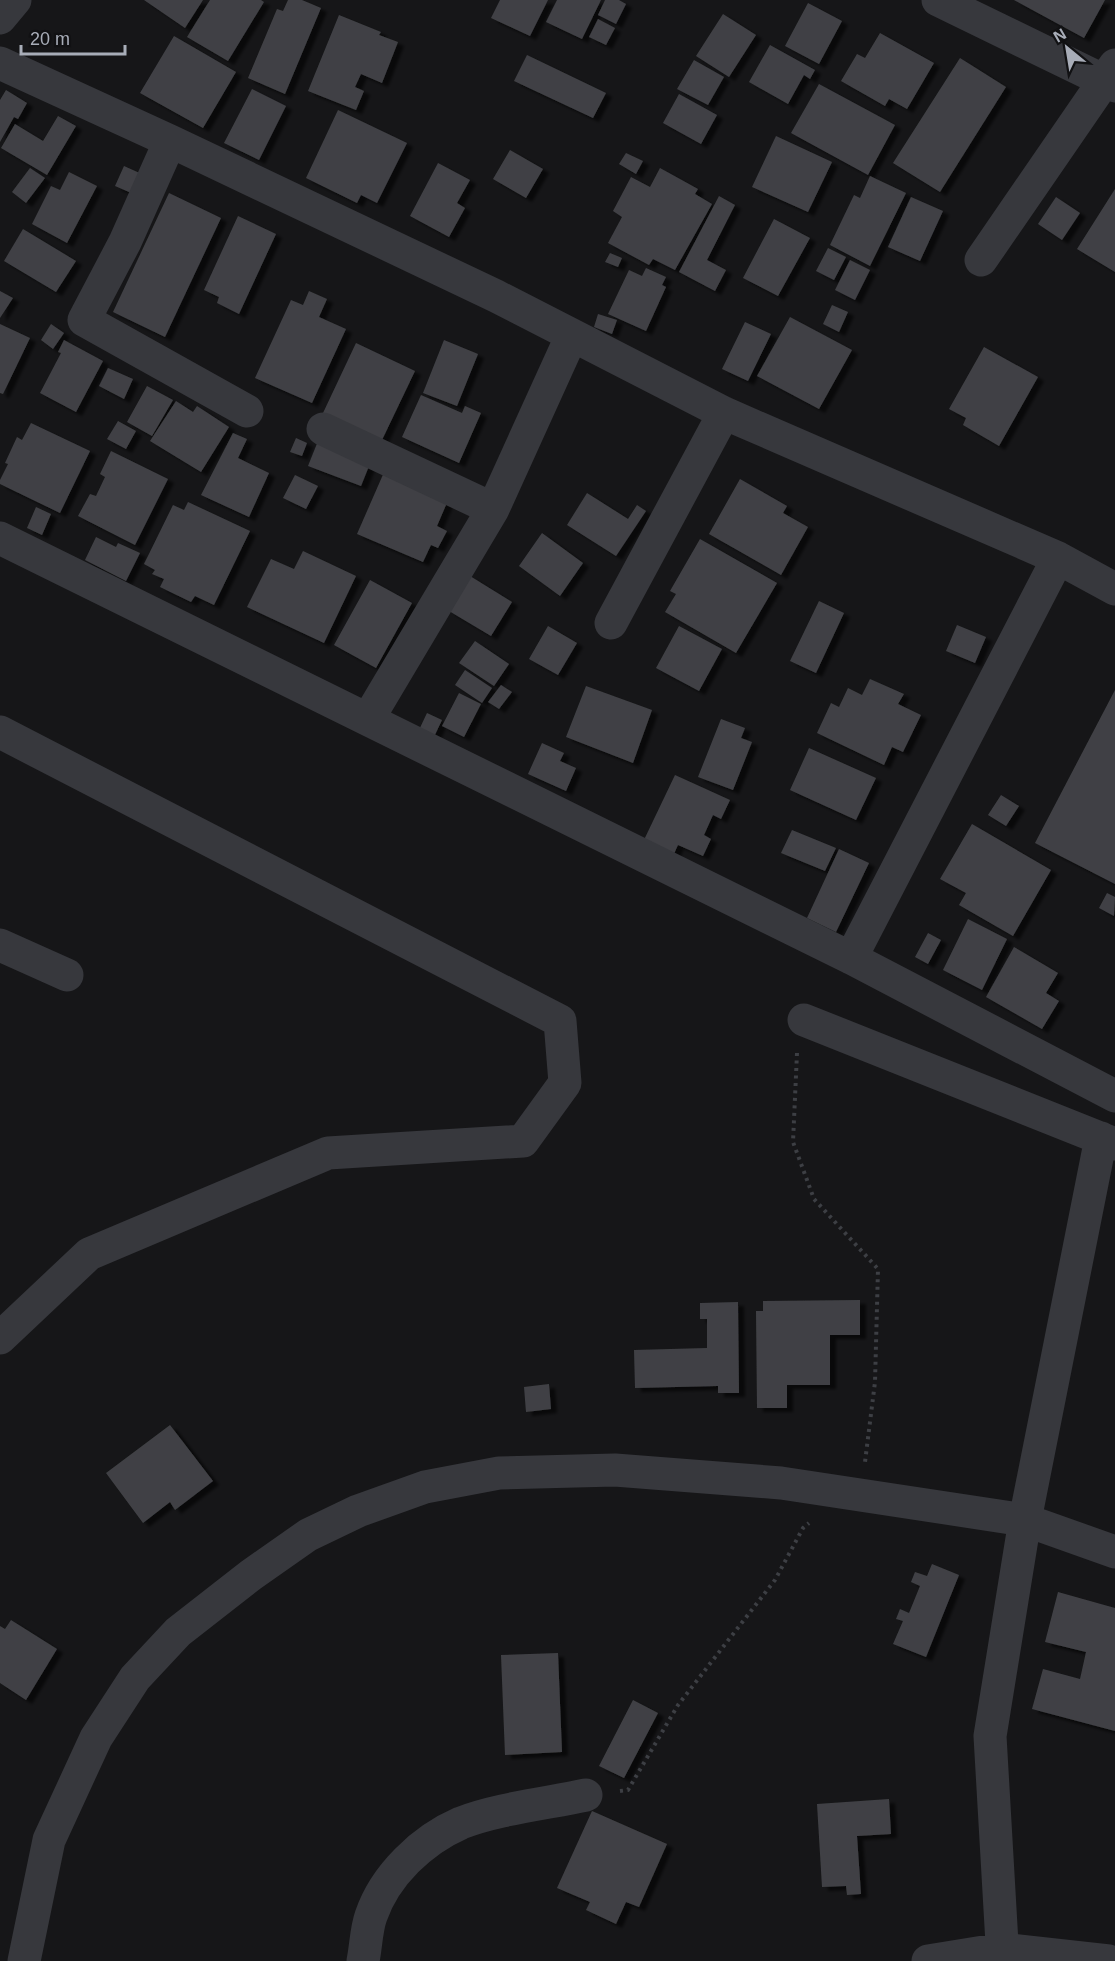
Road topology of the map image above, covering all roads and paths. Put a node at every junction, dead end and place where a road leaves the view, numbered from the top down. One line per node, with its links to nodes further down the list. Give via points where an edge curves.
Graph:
1 (15, 0): 3 (street)
2 (938, 0): 5 (street)
3 (0, 18)
4 (0, 63): 6 (street)
5 (1111, 78): 7 (street)
6 (170, 141): 8 (street); 9 (street, via 125,242 84,320)
7 (981, 260)
8 (572, 335): 10 (street); 12 (street)
9 (247, 411)
10 (724, 413): 14 (street); 16 (street)
11 (323, 429): 12 (street)
12 (493, 509): 17 (street)
13 (0, 538): 17 (street)
14 (1058, 558): 15 (street); 20 (street)
15 (1115, 589)
16 (611, 623)
17 (368, 719): 20 (street)
18 (0, 732): 25 (street, via 560,1021 565,1083 523,1141 328,1153 89,1254)
19 (0, 945): 21 (street)
20 (851, 958): 23 (street)
21 (67, 975)
22 (804, 1020): 24 (street); 26 (path, via 795,1062 793,1142 814,1199 878,1269 875,1382)
23 (1115, 1096)
24 (1108, 1141): 27 (street)
25 (0, 1338)
26 (850, 1494): 27 (street); 29 (path, via 803,1528 775,1580 678,1705 628,1790); 31 (street, via 782,1483 615,1470 499,1473 425,1487 308,1534 178,1632 135,1678 96,1738 49,1840)
27 (1025, 1520): 28 (street); 30 (street, via 990,1736)
28 (1115, 1552)
29 (586, 1795): 32 (street, via 494,1814 462,1823 437,1836 408,1859 386,1886 371,1917)
30 (1003, 1955): 33 (street); 34 (street)
31 (24, 1961)
32 (363, 1961)
33 (928, 1961)
34 (1108, 1961)

